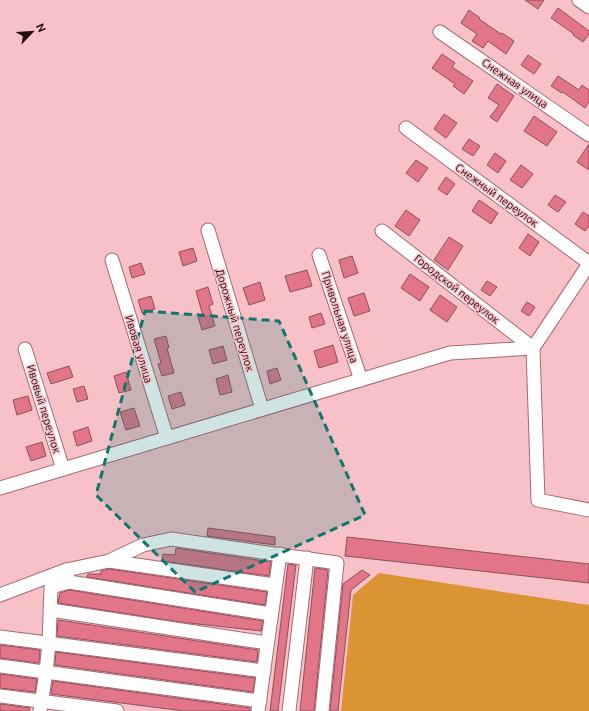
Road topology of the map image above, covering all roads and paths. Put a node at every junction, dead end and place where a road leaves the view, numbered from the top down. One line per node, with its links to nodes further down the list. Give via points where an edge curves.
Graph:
1 (579, 0): 2 (street)
2 (589, 7)
3 (440, 32): 5 (street, Снежная улица)
4 (406, 128): 10 (street, Снежный переулок)
5 (589, 135)
6 (208, 230): 14 (street, Дорожный переулок)
7 (382, 231): 11 (street, Городской переулок)
8 (319, 255): 13 (street, Привольная улица)
9 (112, 260): 15 (street, Ивовая улица)
10 (589, 263): 11 (street)
11 (533, 348): 13 (street, via 450,352); 18 (street, via 538,500)
12 (25, 349): 16 (street, Ивовый переулок)
13 (360, 380): 14 (street)
14 (262, 409): 15 (street)
15 (167, 438): 16 (street)
16 (63, 469): 17 (street)
17 (0, 488)
18 (589, 510)
19 (280, 554): 20 (street); 21 (street, via 171,539 143,545); 23 (street)
20 (307, 558): 37 (street); 38 (street, via 337,563)
21 (109, 561): 22 (street); 23 (street)
22 (67, 576): 24 (street); 25 (street, via 51,587); 26 (street)
23 (275, 586): 26 (street)
24 (0, 595)
25 (50, 610): 28 (street); 29 (street)
26 (271, 614): 29 (street)
27 (0, 637): 28 (street)
28 (49, 643): 31 (street); 32 (street)
29 (267, 643): 31 (street)
30 (0, 666): 32 (street)
31 (264, 671): 35 (street)
32 (46, 672): 34 (street); 35 (street)
33 (0, 696): 34 (street)
34 (40, 706): 36 (street)
35 (259, 706)
36 (117, 711)
37 (289, 711)
38 (322, 711)

